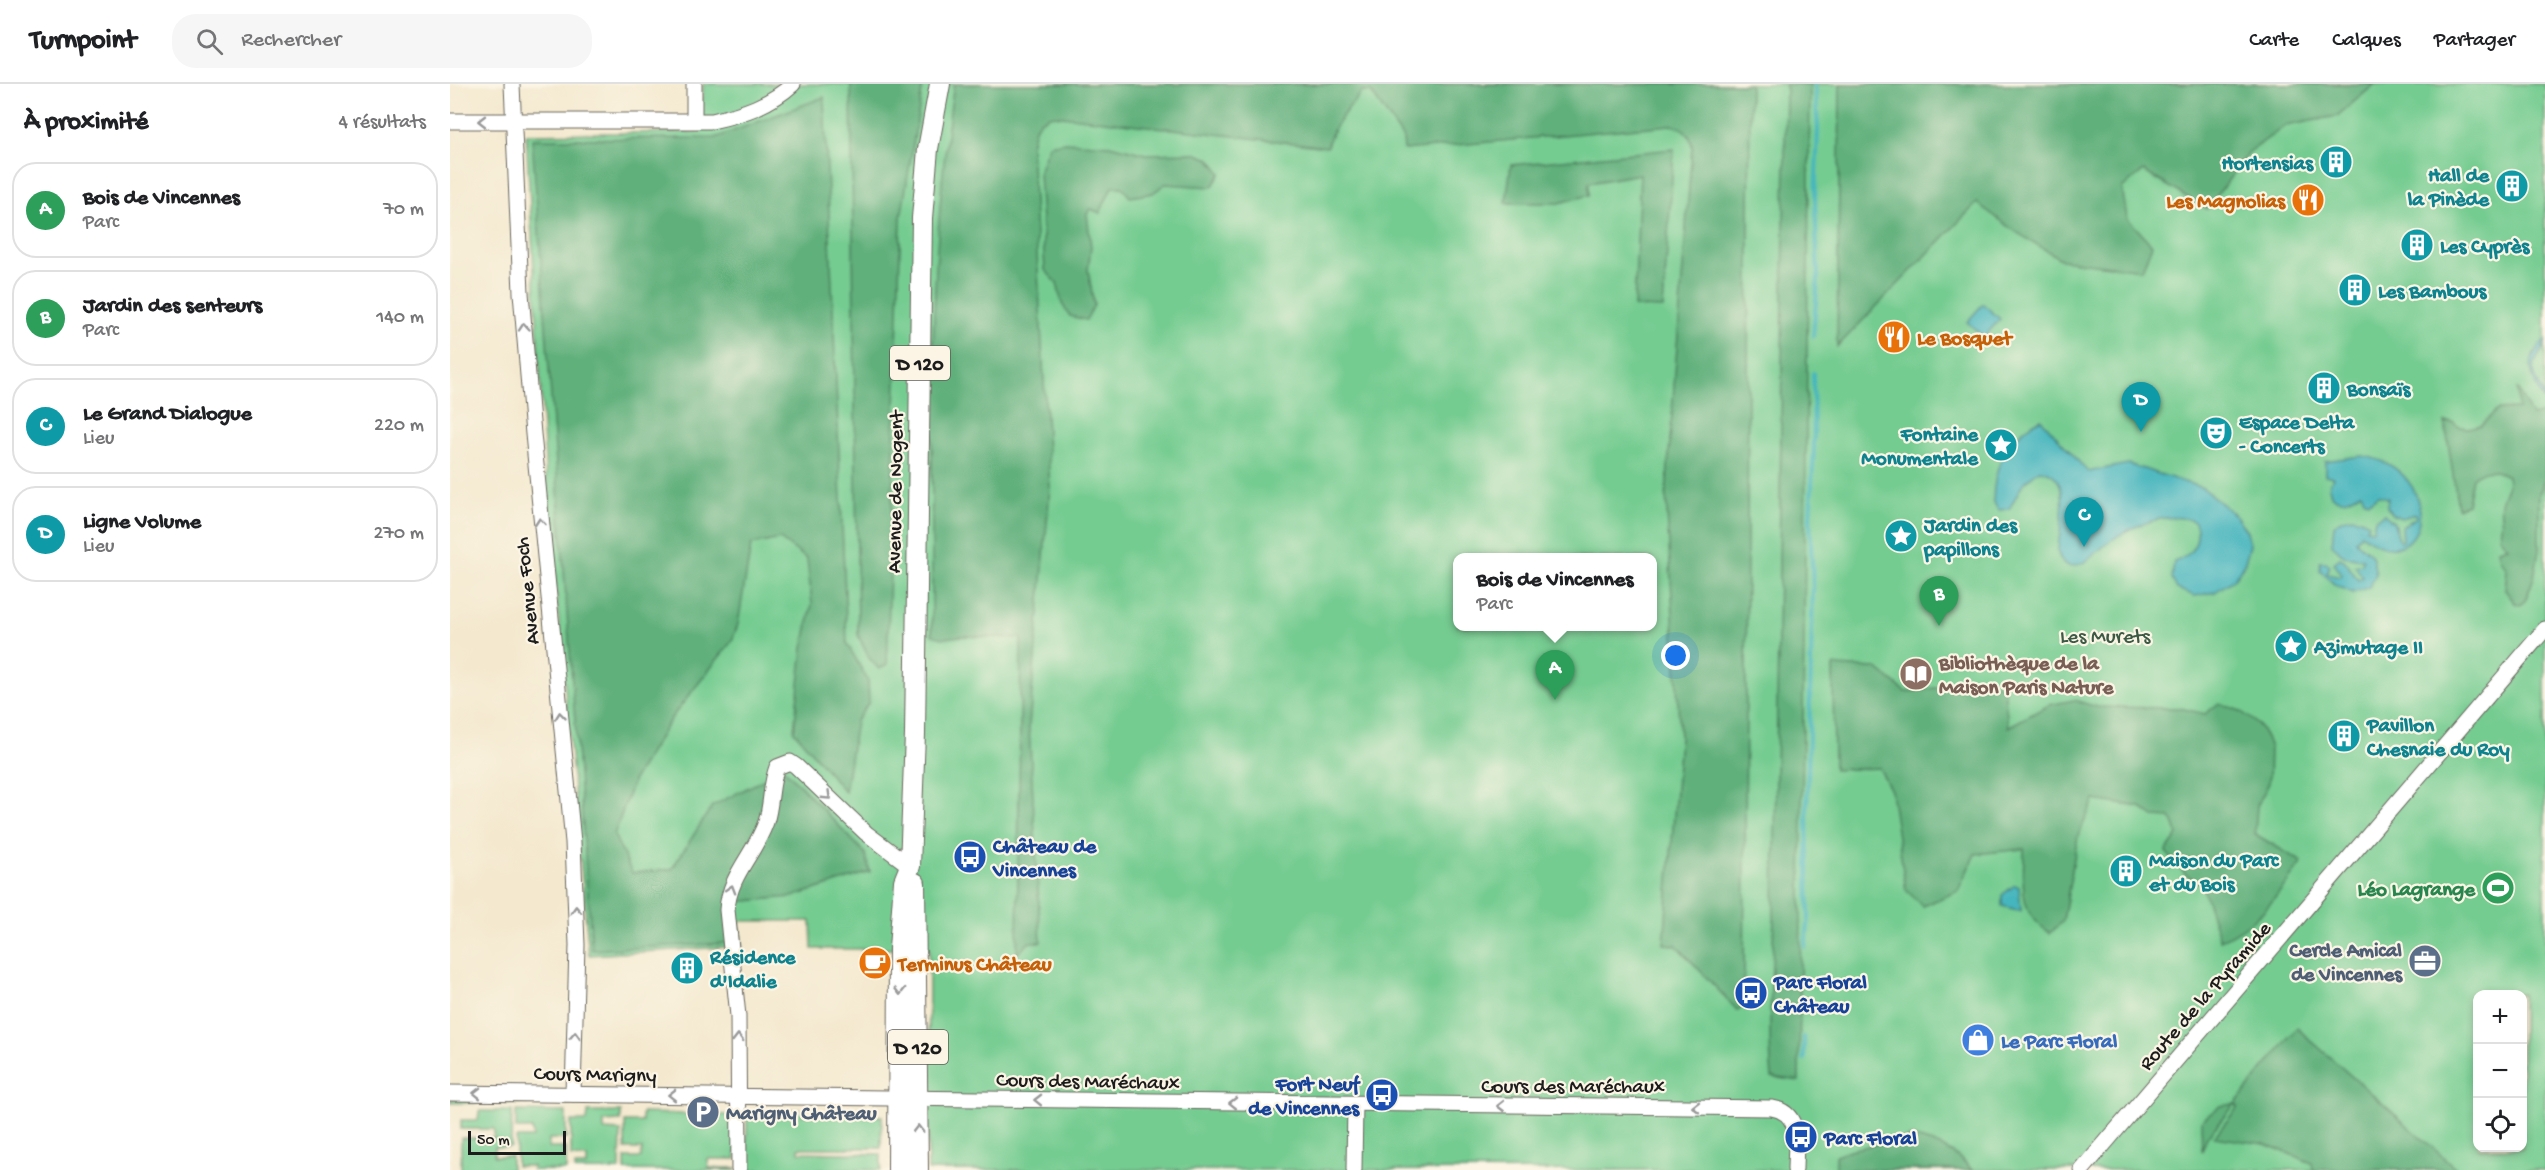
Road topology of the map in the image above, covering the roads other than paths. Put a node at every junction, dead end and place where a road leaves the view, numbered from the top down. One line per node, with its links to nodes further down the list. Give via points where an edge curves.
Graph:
1 (512, 84): 7 (street, Avenue Foch)
2 (694, 84): 5 (street)
3 (794, 84): 5 (street, via 737,116)
4 (940, 84): 9 (main road, Avenue de Nogent / D 120, via 928,149 922,218)
5 (694, 120): 7 (street)
6 (450, 121): 7 (street, one-way to 6)
7 (514, 121): 11 (street, Avenue Foch, one-way to 7, via 577,945 573,842 521,293)
8 (2545, 629): 20 (street, Route de la Pyramide)
9 (910, 866): 12 (street, one-way to 9, via 738,1016 728,893 765,824 774,775 782,763 796,766 866,833); 13 (main road, Avenue de Nogent / D 120, via 904,881 899,949)
10 (450, 1093): 11 (street, Cours Marigny, one-way to 10)
11 (573, 1094): 12 (street, Cours Marigny, one-way to 11)
12 (739, 1097): 13 (street, Cours Marigny); 15 (street)
13 (915, 1098): 14 (street, Cours des Maréchaux, one-way to 13); 16 (main road, D 120); 17 (main road, D 120, one-way to 13)
14 (1355, 1104): 18 (street); 19 (street, Cours des Maréchaux, one-way to 14, via 1795,1126 1789,1115 1772,1108)
15 (739, 1170)
16 (898, 1170)
17 (918, 1170)
18 (1354, 1170)
19 (1795, 1170)
20 (2082, 1170)

